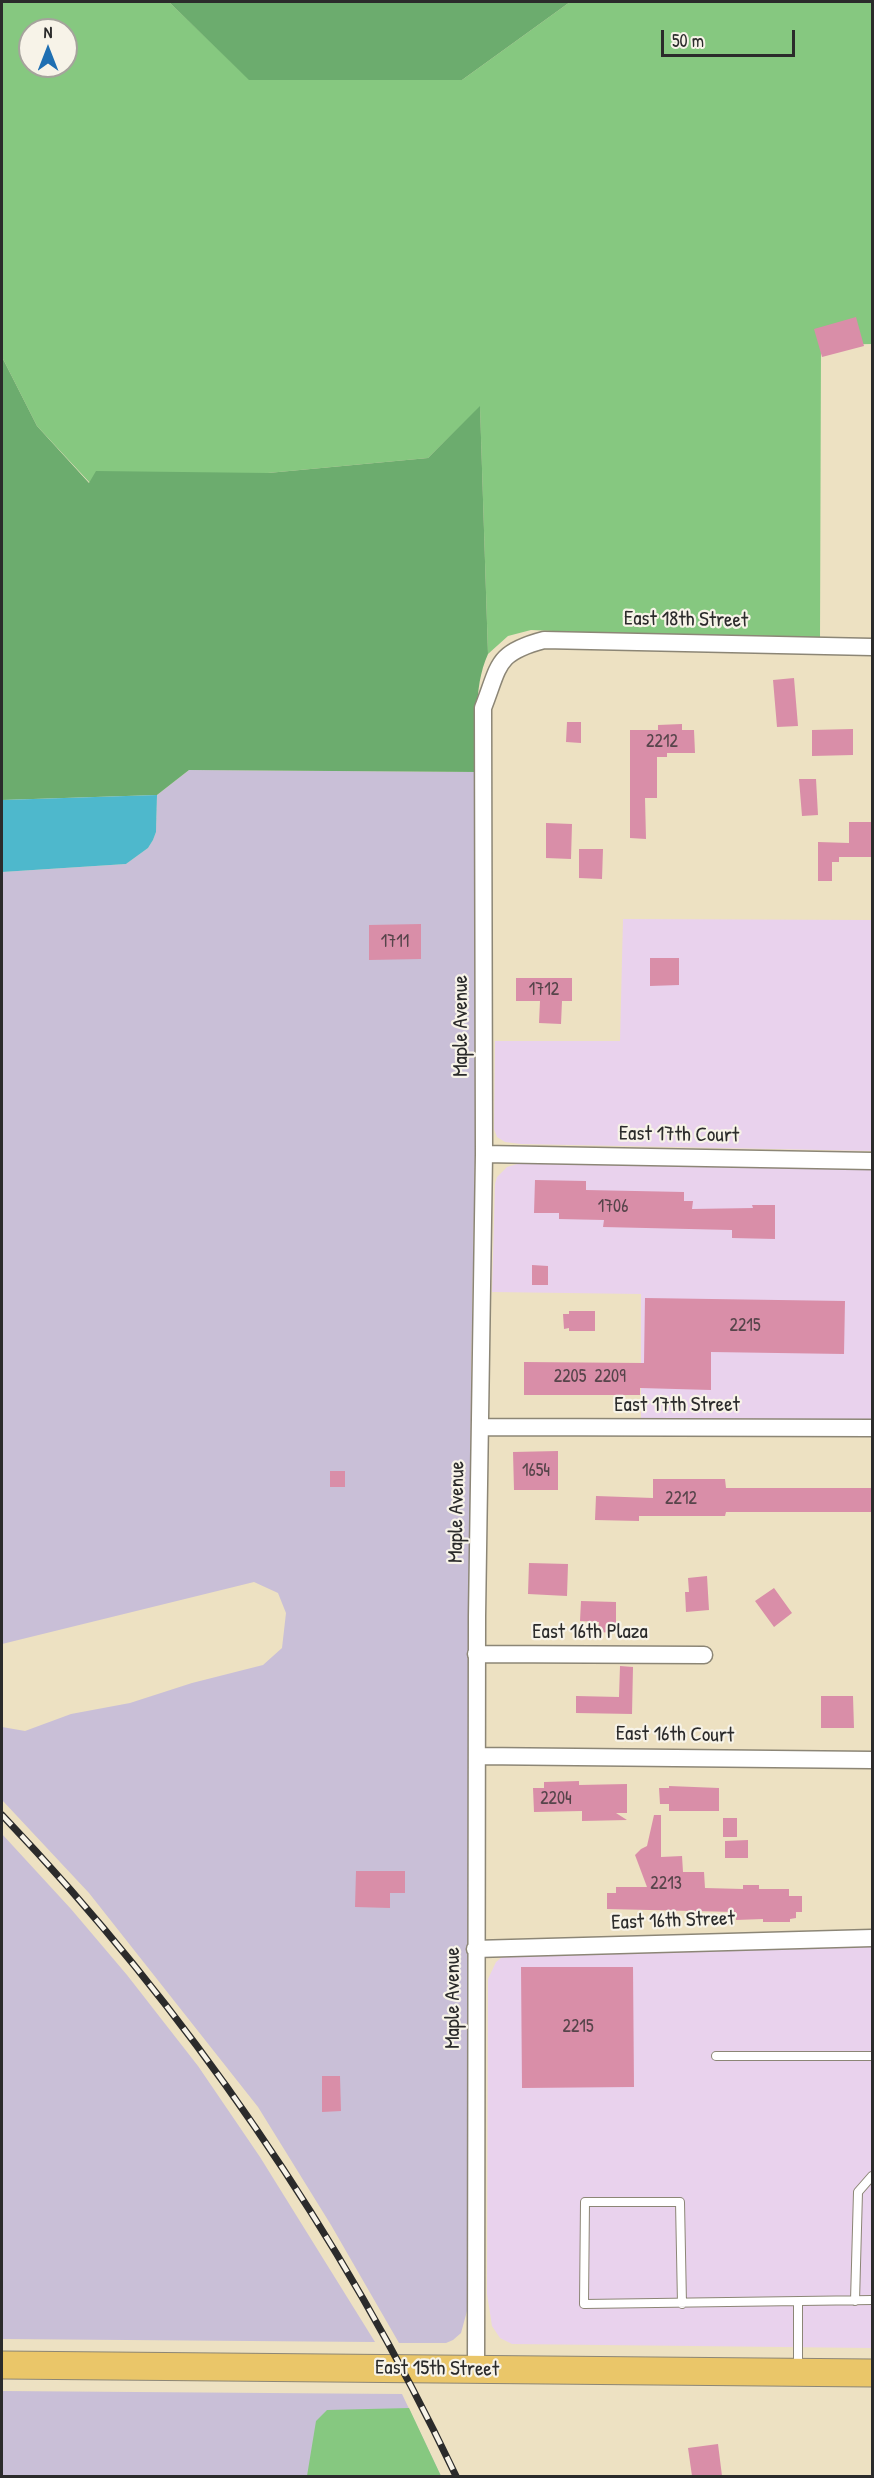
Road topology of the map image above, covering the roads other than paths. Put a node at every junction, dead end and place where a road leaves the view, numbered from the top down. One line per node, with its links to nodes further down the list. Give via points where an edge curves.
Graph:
1 (873, 646): 2 (street, East 18th Street, via 544,640 520,646)
2 (502, 658): 3 (street, Maple Avenue, via 483,708)
3 (484, 1154): 4 (street, East 17th Court); 5 (street, Maple Avenue)
4 (873, 1161)
5 (481, 1426): 6 (street, East 17th Street); 7 (street, Maple Avenue)
6 (873, 1428)
7 (476, 1654): 8 (street, East 16th Plaza); 9 (street, Maple Avenue)
8 (704, 1655)
9 (478, 1756): 10 (street, East 16th Court); 12 (street, Maple Avenue)
10 (873, 1760)
11 (873, 1938): 12 (street, East 16th Street)
12 (475, 1949): 21 (street, Maple Avenue)
13 (716, 2056): 14 (lane)
14 (873, 2056)
15 (873, 2176): 17 (lane, via 858,2193)
16 (873, 2300): 17 (lane)
17 (855, 2301): 18 (lane)
18 (798, 2302): 19 (lane); 22 (lane)
19 (682, 2304): 19 (lane, via 584,2304 585,2202 680,2202)
20 (2, 2365): 21 (main road, East 15th Street)
21 (476, 2370): 22 (main road, East 15th Street)
22 (798, 2373): 23 (main road, East 15th Street)
23 (873, 2373)

